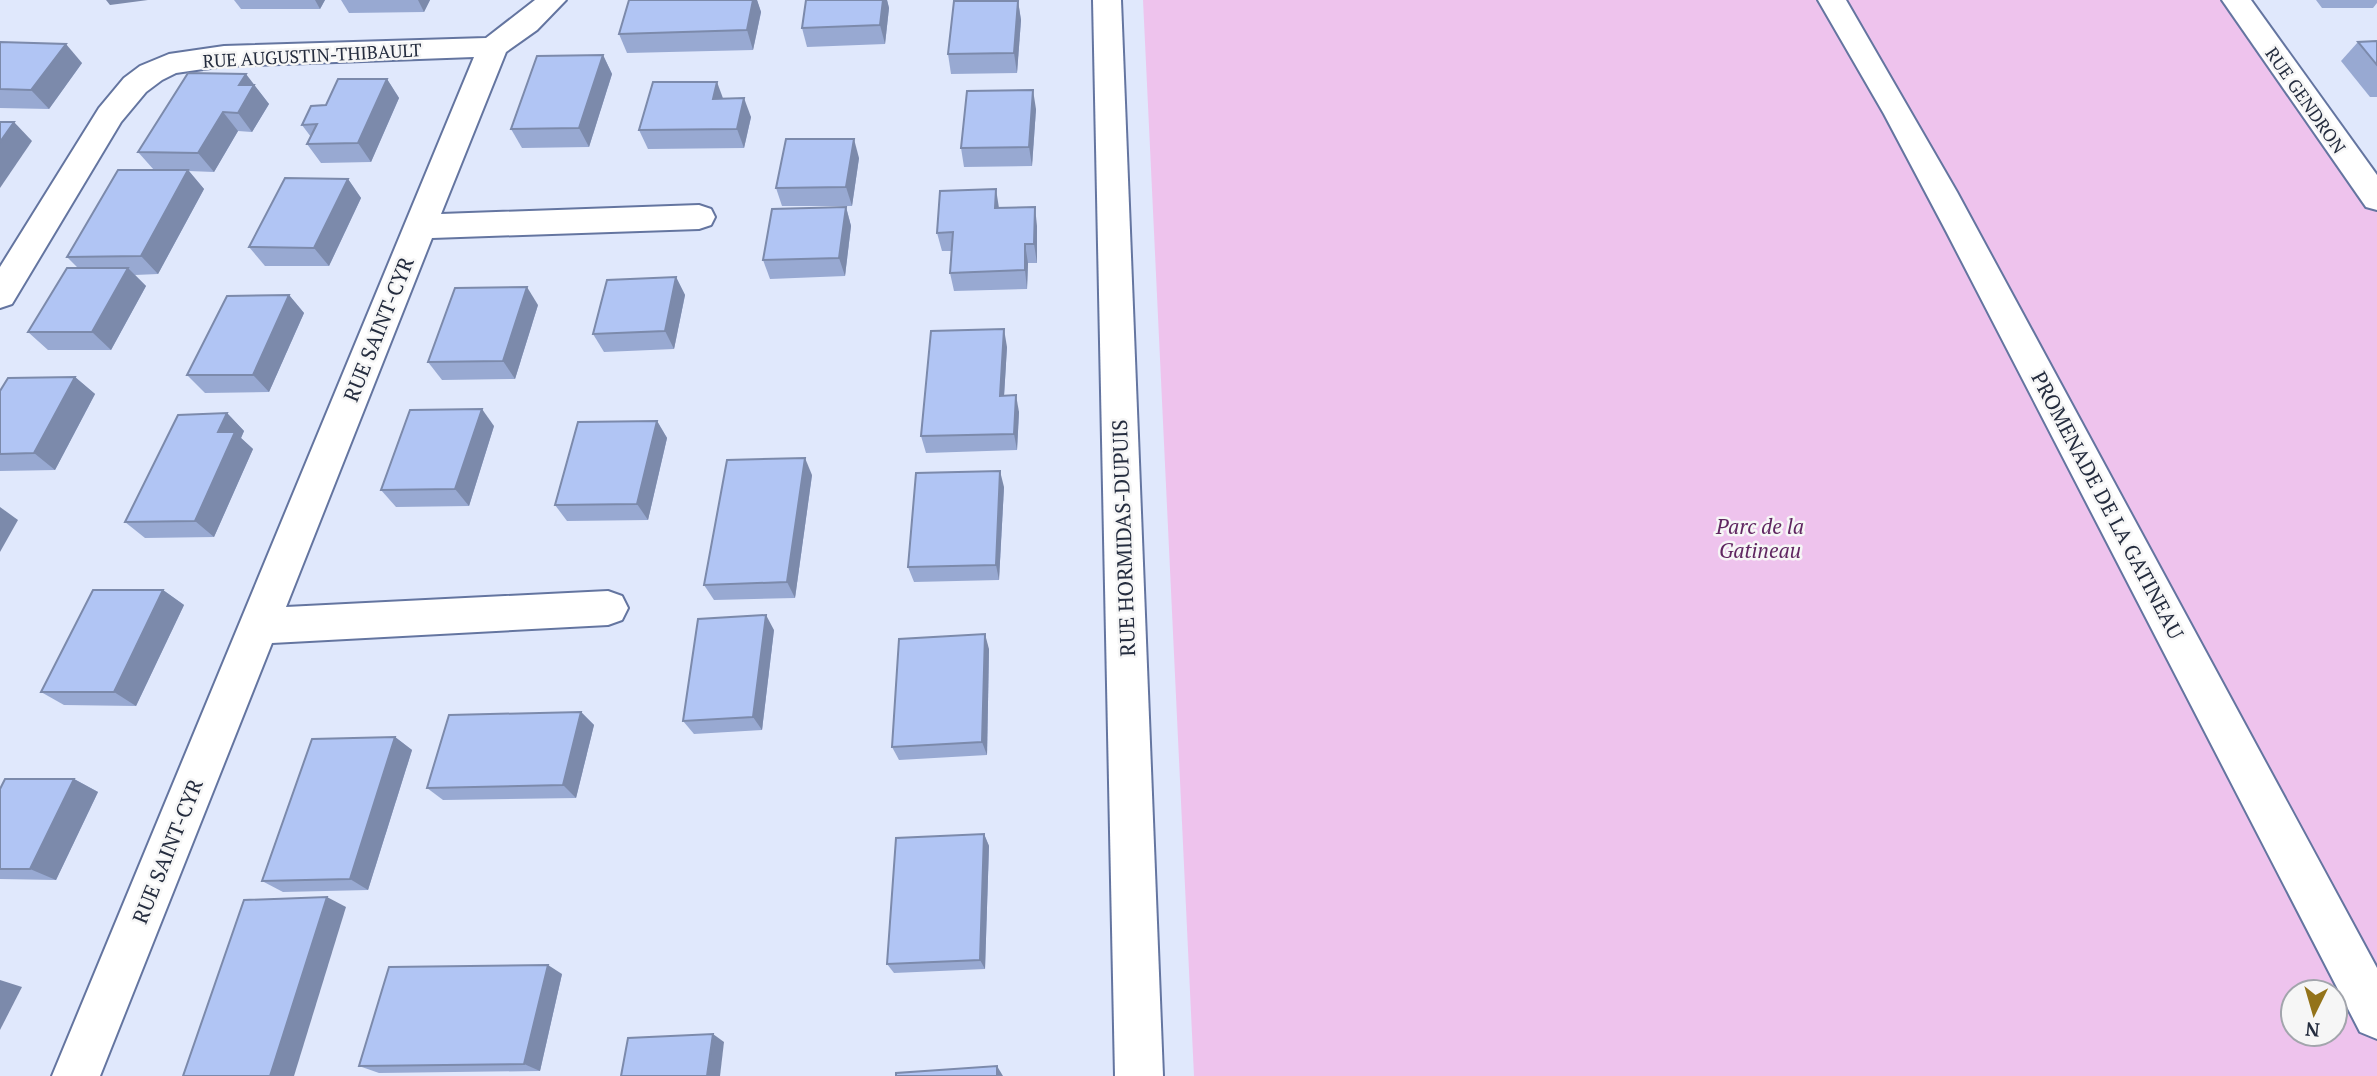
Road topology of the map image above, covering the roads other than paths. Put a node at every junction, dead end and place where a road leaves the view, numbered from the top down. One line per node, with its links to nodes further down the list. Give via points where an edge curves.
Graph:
1 (552, 0): 5 (street)
2 (1107, 0): 14 (street, RUE HORMIDAS-DUPUIS)
3 (1832, 0): 12 (street, PROMENADE DE LA GATINEAU, via 2124,531)
4 (2236, 0): 6 (street, RUE GENDRON)
5 (493, 47): 8 (street, RUE SAINT-CYR); 9 (street, RUE AUGUSTIN-THIBAULT, via 224,56 169,64 151,72 110,115)
6 (2377, 199)
7 (699, 217): 8 (street)
8 (420, 227): 11 (street, RUE SAINT-CYR)
9 (0, 295)
10 (608, 608): 11 (street)
11 (258, 626): 13 (street, RUE SAINT-CYR)
12 (2377, 1014)
13 (76, 1076)
14 (1139, 1076)

